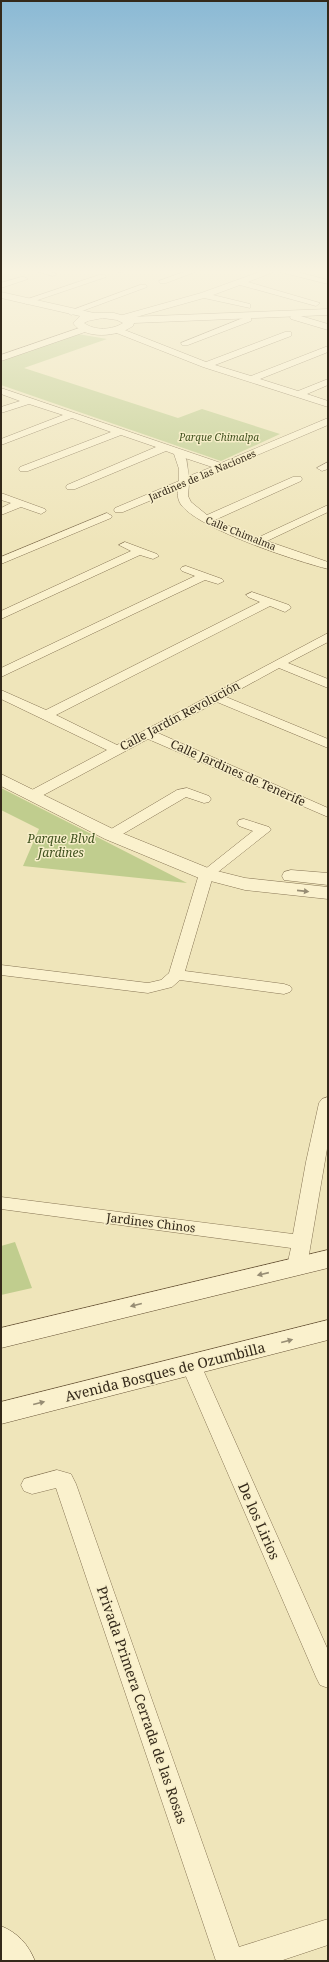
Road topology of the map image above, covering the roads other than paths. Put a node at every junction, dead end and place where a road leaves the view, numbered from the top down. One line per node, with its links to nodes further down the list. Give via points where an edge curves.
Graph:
1 (195, 361): 4 (street)
2 (218, 361): 4 (street)
3 (297, 361): 5 (street)
4 (206, 365): 5 (street)
5 (250, 380): 8 (street)
6 (328, 382): 8 (street)
7 (1, 391): 9 (street)
8 (297, 394): 10 (street)
9 (28, 400): 11 (street); 12 (street)
10 (328, 404)
11 (1, 410)
12 (72, 415): 14 (street); 15 (street)
13 (328, 421): 18 (street, Jardines de las Naciones)
14 (120, 432): 16 (street); 19 (street)
15 (1, 442)
16 (166, 447): 17 (street); 22 (street)
17 (178, 451): 18 (street); 21 (street, Calle Chimalma, via 184,468)
18 (223, 467): 21 (street, Jardines de las Naciones)
19 (24, 469)
20 (297, 479): 30 (street)
21 (184, 482): 26 (street, Jardines de las Naciones); 30 (street, Calle Chimalma, via 182,495 185,504)
22 (71, 487)
23 (1, 496): 24 (street)
24 (21, 503): 27 (street); 28 (street)
25 (328, 508): 31 (street)
26 (119, 510)
27 (41, 511)
28 (1, 512)
29 (107, 516): 36 (street)
30 (206, 520): 31 (street, Calle Chimalma)
31 (259, 541): 37 (street, Calle Chimalma)
32 (124, 545): 33 (street)
33 (140, 551): 34 (street); 45 (street)
34 (153, 556)
35 (328, 556): 37 (street)
36 (1, 561)
37 (316, 562): 38 (street, Calle Chimalma)
38 (328, 566)
39 (186, 569): 40 (street)
40 (204, 576): 41 (street); 48 (street)
41 (218, 581)
42 (252, 595): 43 (street)
43 (270, 602): 44 (street); 52 (street)
44 (285, 608)
45 (1, 615)
46 (328, 637): 47 (street, Calle Jardín Revolución)
47 (279, 664): 49 (street); 51 (street, Calle Jardín Revolución)
48 (1, 673)
49 (328, 684)
50 (1, 694): 52 (street)
51 (216, 697): 53 (street, Calle Jardín Revolución); 54 (street)
52 (45, 716): 55 (street)
53 (147, 733): 55 (street, Calle Jardín Revolución); 59 (street, Calle Jardines de Tenerife)
54 (328, 744)
55 (116, 749): 57 (street, Calle Jardín Revolución)
56 (1, 779): 57 (street)
57 (33, 795): 61 (street)
58 (204, 799): 61 (street, via 187,792 182,793)
59 (328, 813)
60 (244, 823): 62 (street, via 264,830)
61 (111, 835): 62 (street)
62 (215, 875): 63 (street, via 246,874); 64 (street, one-way to 64, via 244,884); 66 (street)
63 (328, 879)
64 (328, 893)
65 (1, 970): 66 (street, via 148,988 166,984)
66 (176, 975): 67 (street)
67 (284, 989)
68 (328, 1104): 69 (street)
69 (322, 1161): 71 (street)
70 (1, 1203): 71 (street, Jardines Chinos)
71 (299, 1254): 72 (main road); 74 (main road, one-way to 74)
72 (328, 1259)
73 (328, 1330): 75 (main road, Avenida Bosques de Ozumbilla, one-way to 73)
74 (1, 1338)
75 (191, 1365): 76 (main road, Avenida Bosques de Ozumbilla, one-way to 75); 78 (street, De los Lirios)
76 (1, 1413)
77 (32, 1485): 82 (street, Privada Primera Cerrada de las Rosas, via 57,1478 66,1484)
78 (328, 1677)
79 (328, 1932): 83 (street)
80 (1, 1944): 81 (main road)
81 (16, 1961)
82 (230, 1961)
83 (238, 1961)

